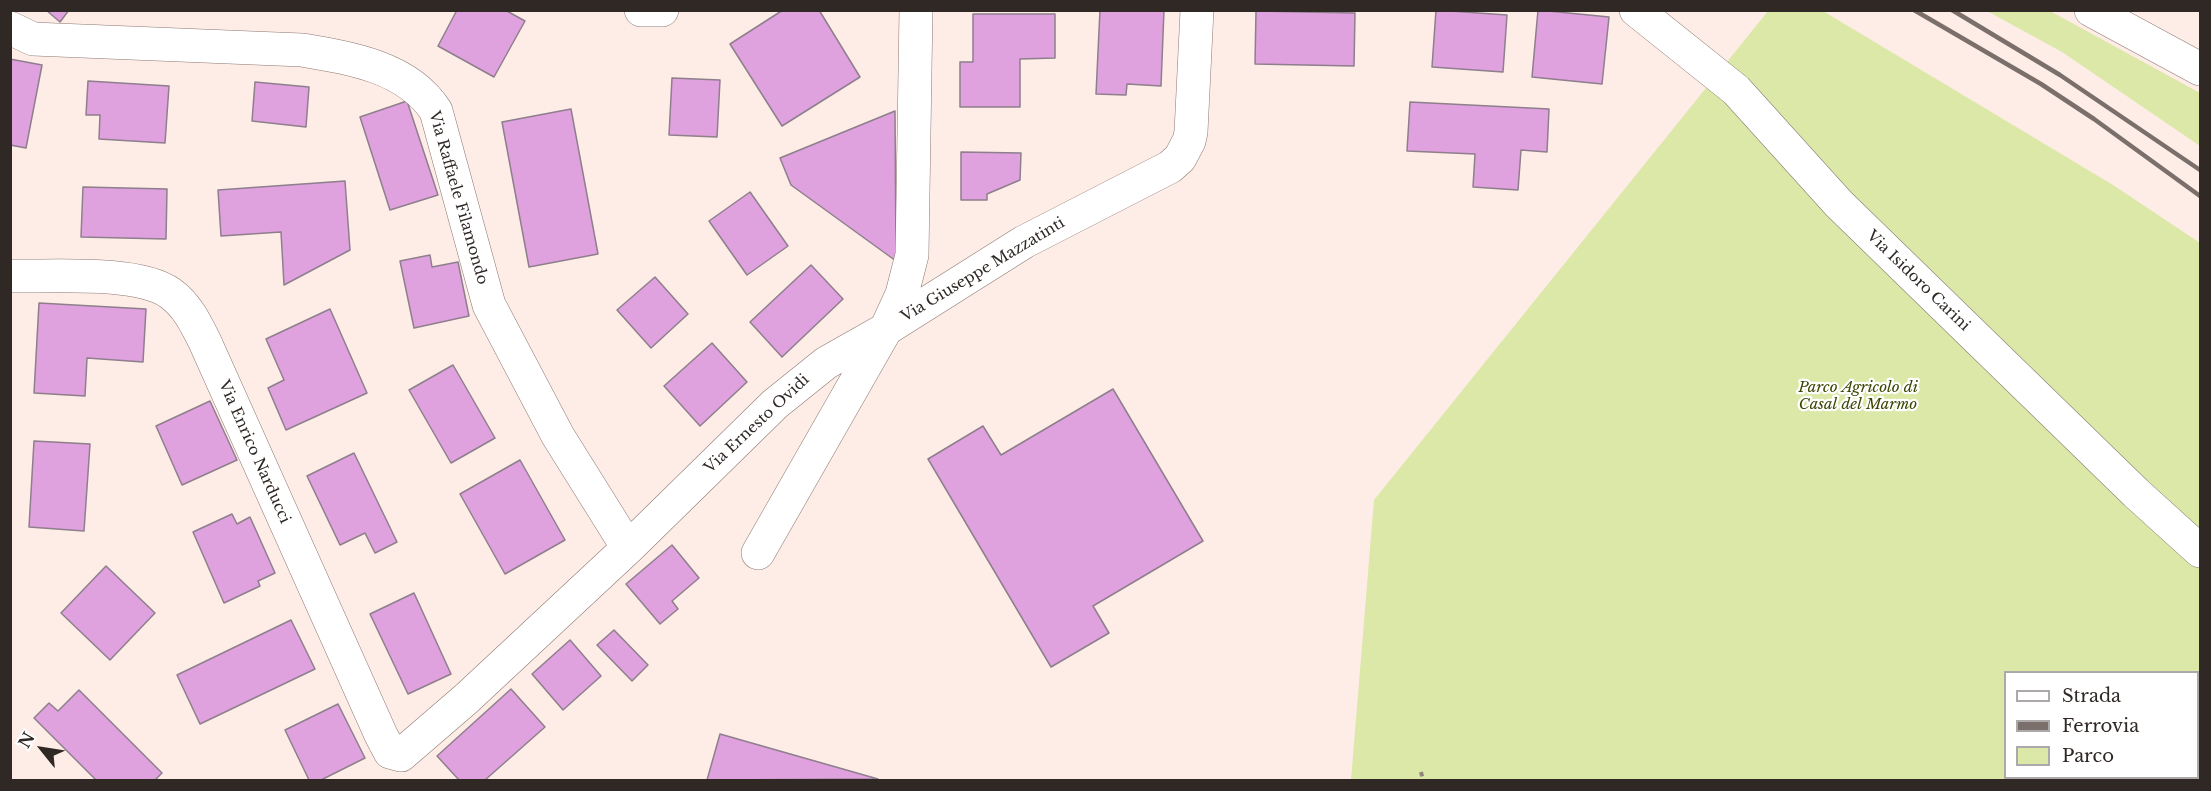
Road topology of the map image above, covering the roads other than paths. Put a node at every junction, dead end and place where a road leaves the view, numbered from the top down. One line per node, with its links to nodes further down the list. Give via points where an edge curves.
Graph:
1 (641, 10): 2 (street)
2 (662, 10)
3 (916, 10): 10 (street, via 912,255 902,294)
4 (1197, 10): 10 (street, Via Giuseppe Mazzatinti, via 1192,121 1189,141 1180,159 1024,242)
5 (1636, 10): 12 (street, Via Isidoro Carini, via 1736,90 1839,204 2136,494)
6 (2091, 10): 8 (street)
7 (10, 28): 11 (street, Via Raffaele Filamondo, via 33,39 302,50 371,65 415,88 436,111 489,305 558,436)
8 (2200, 69)
9 (10, 276): 14 (street, Via Enrico Narducci, via 139,281 171,294 183,306 205,342 381,735 390,752)
10 (886, 329): 11 (street, Via Ernesto Ovidi, via 826,363 799,384); 13 (street, Via Giuseppe Mazzatinti)
11 (627, 548): 14 (street, Via Ernesto Ovidi)
12 (2200, 551)
13 (758, 553)
14 (404, 754)

